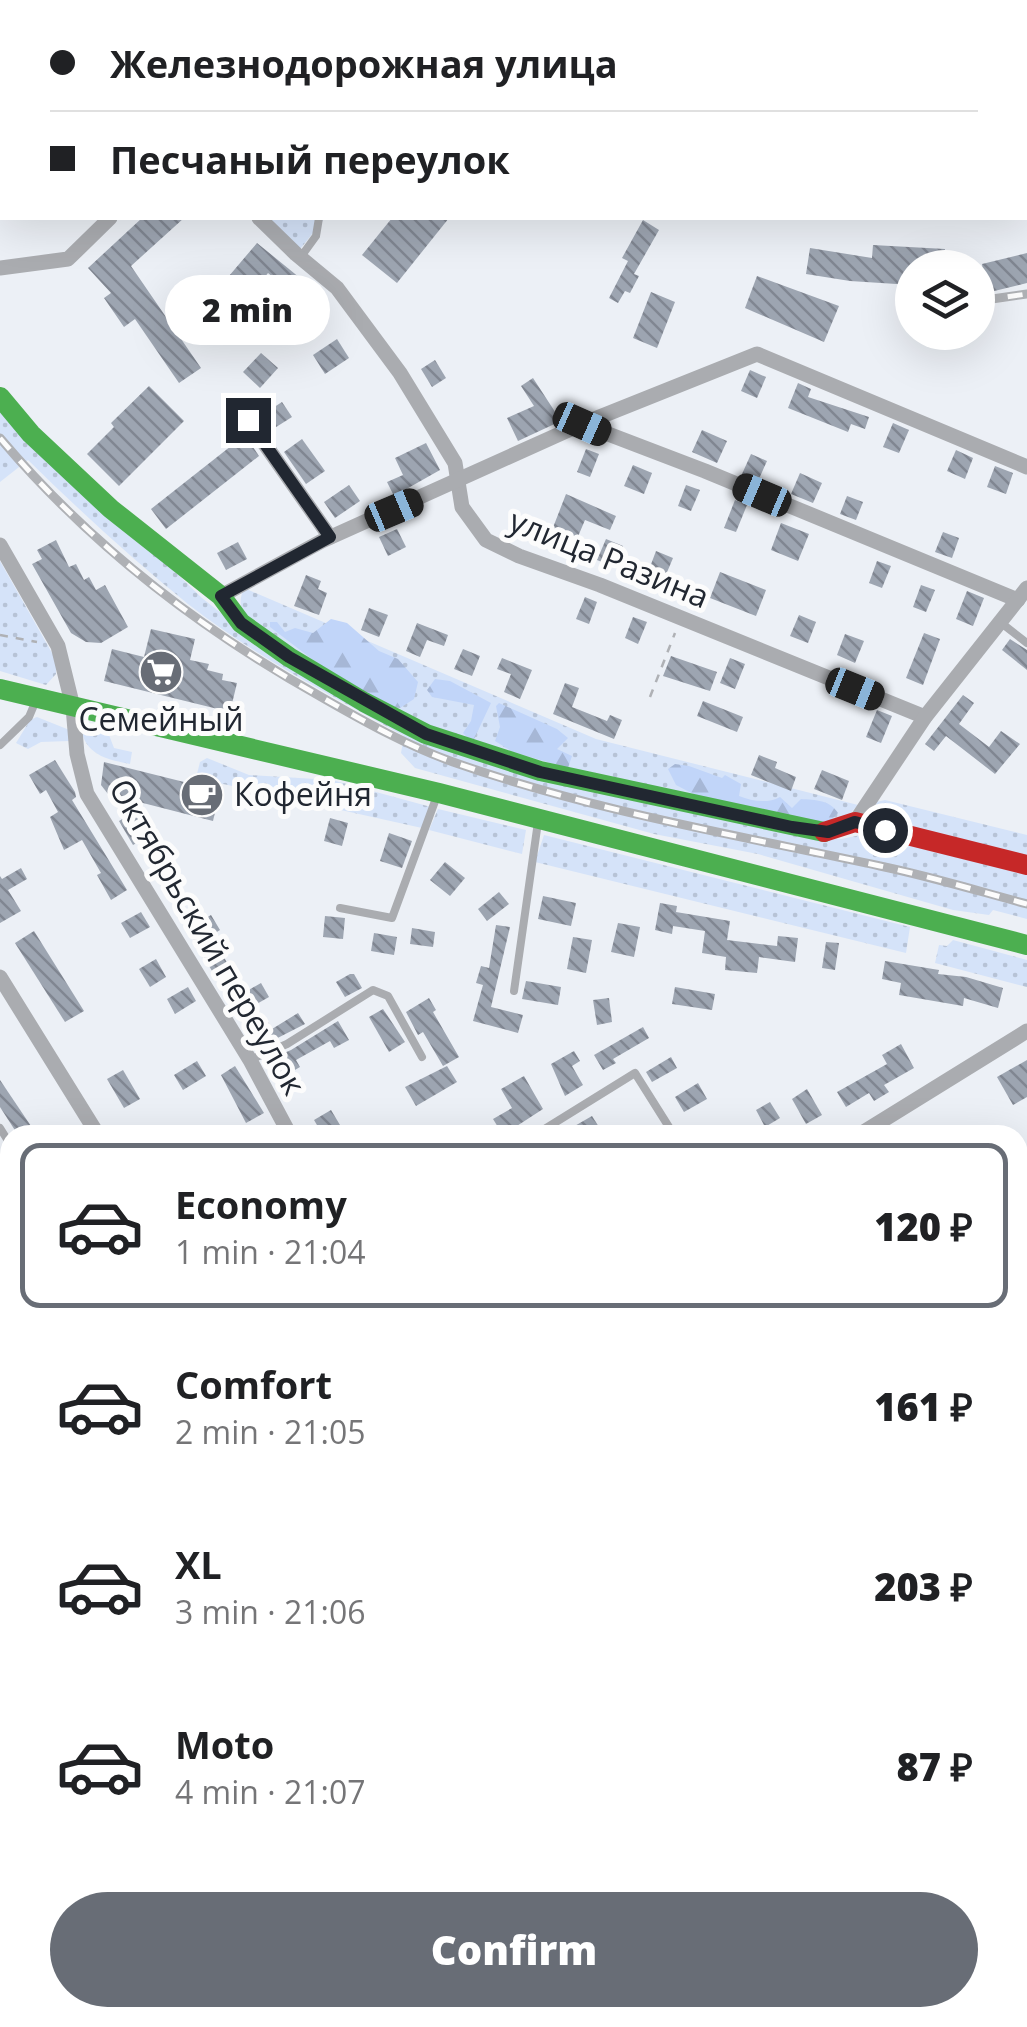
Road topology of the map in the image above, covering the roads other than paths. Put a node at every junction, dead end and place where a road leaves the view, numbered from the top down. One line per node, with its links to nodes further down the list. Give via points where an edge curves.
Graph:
1 (108, 220): 5 (street, via 68,259)
2 (261, 220): 4 (street, улица Разина)
3 (319, 220): 4 (lane, via 316,236)
4 (298, 256): 10 (street, улица Разина, via 337,288 400,373 455,463)
5 (0, 268)
6 (0, 396): 14 (street, via 111,509)
7 (248, 420): 11 (street)
8 (582, 424): 9 (street, via 756,354); 10 (street); 13 (street)
9 (1027, 467)
10 (458, 482): 11 (street); 20 (street, улица Разина, via 462,508 486,540)
11 (330, 537): 14 (street)
12 (0, 546): 19 (street, Октябрьский переулок, via 58,646)
13 (1022, 594): 15 (street)
14 (221, 596): 24 (street, via 241,623 289,657 426,734 540,772 792,827 828,832)
15 (1000, 622): 16 (lane); 20 (street)
16 (1027, 643)
17 (0, 688): 18 (street)
18 (37, 698): 19 (street); 21 (lane, via 29,717)
19 (73, 707): 22 (street); 32 (street, Октябрьский переулок, via 87,794)
20 (924, 717): 24 (street)
21 (0, 744)
22 (438, 793): 23 (street); 26 (lane, via 392,918)
23 (538, 819): 27 (street); 29 (lane)
24 (855, 822): 25 (street)
25 (1027, 865)
26 (340, 908)
27 (1027, 945)
28 (0, 977): 33 (street)
29 (514, 991)
30 (1027, 1031): 37 (street)
31 (422, 1057): 32 (lane, via 388,996 372,990)
32 (250, 1060): 34 (street, Октябрьский переулок)
33 (92, 1125)
34 (285, 1125)
35 (552, 1125): 36 (lane, via 635,1073)
36 (668, 1125)
37 (875, 1125)

